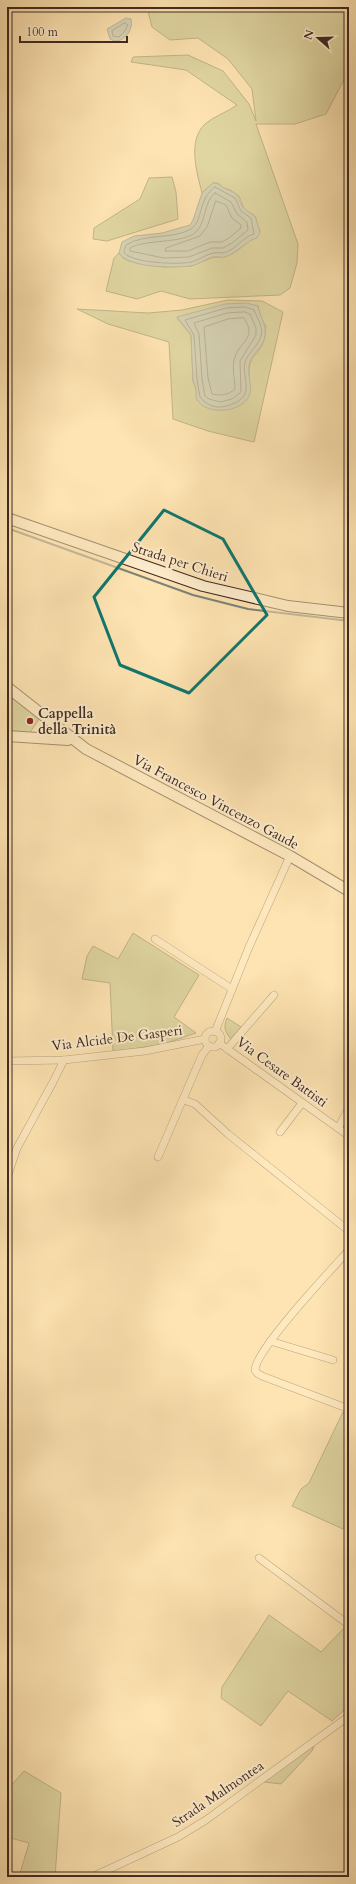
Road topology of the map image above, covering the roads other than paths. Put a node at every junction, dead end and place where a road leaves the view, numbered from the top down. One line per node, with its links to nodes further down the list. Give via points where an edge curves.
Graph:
1 (7, 518): 2 (street, Strada per Chieri, via 202,586 288,606)
2 (349, 613)
3 (7, 687): 5 (street, Via Francesco Vincenzo Gaude)
4 (7, 736): 5 (street, via 68,740)
5 (71, 737): 6 (street, Via Francesco Vincenzo Gaude, via 86,749)
6 (290, 856): 7 (street, Via Francesco Vincenzo Gaude); 9 (street)
7 (349, 891)
8 (155, 939): 9 (street)
9 (232, 989): 11 (street)
10 (274, 995): 14 (street)
11 (215, 1032): 12 (street, via 209,1032); 13 (street, via 220,1036)
12 (207, 1042): 13 (street, via 215,1047); 15 (street, Via Alcide De Gasperi); 17 (street)
13 (219, 1044): 14 (street, Via Cesare Battisti)
14 (227, 1049): 18 (street, Via Cesare Battisti)
15 (64, 1060): 16 (street, Via Alcide De Gasperi); 24 (street, via 17,1148)
16 (7, 1061)
17 (184, 1100): 23 (street); 25 (street, via 195,1104 228,1134)
18 (302, 1103): 20 (street, Via Cesare Battisti); 21 (street)
19 (349, 1108): 20 (street)
20 (338, 1128): 22 (street, Via Cesare Battisti)
21 (280, 1132)
22 (349, 1136)
23 (158, 1157)
24 (7, 1178)
25 (349, 1231)
26 (349, 1250): 27 (street)
27 (270, 1341): 28 (street); 29 (street, via 255,1366 257,1374)
28 (333, 1360)
29 (349, 1409)
30 (260, 1558): 31 (street)
31 (349, 1625)
32 (349, 1716): 33 (street, Strada Malmontea, via 206,1820)
33 (92, 1877)

